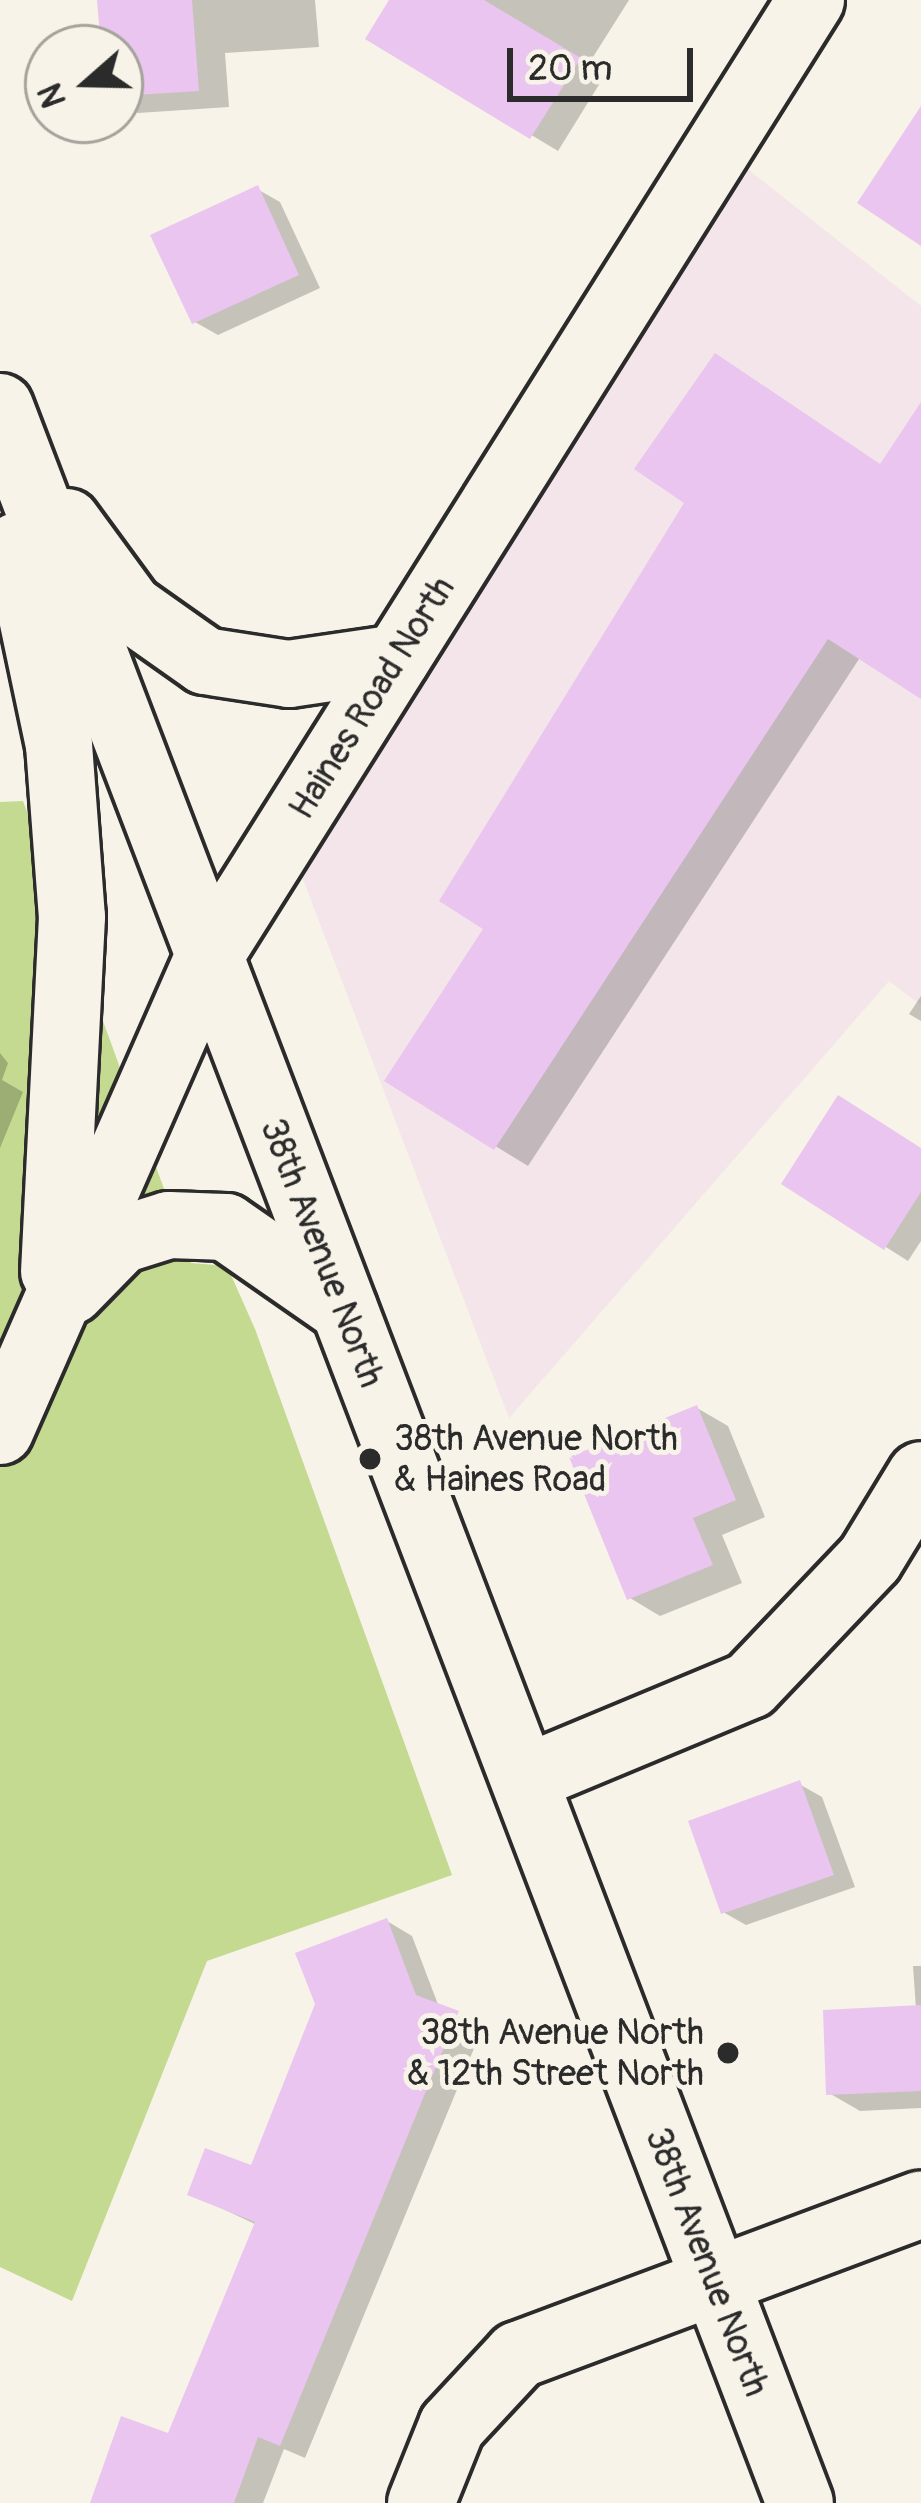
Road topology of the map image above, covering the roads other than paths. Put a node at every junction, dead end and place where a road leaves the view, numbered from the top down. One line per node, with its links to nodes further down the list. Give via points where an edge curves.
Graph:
1 (811, 0): 3 (street, Haines Road North)
2 (9, 430): 3 (street, via 130,608 205,661 289,674); 4 (street, 38th Avenue North); 6 (street, via 10,512 59,746 72,917)
3 (397, 658): 4 (street, Haines Road North)
4 (207, 960): 5 (street, 38th Avenue North); 6 (street, Haines Road North)
5 (344, 1309): 6 (street, via 226,1227 169,1225 121,1240); 9 (street, 38th Avenue North)
6 (52, 1311): 7 (street, Haines Road North)
7 (0, 1431)
8 (921, 1475): 9 (street, via 870,1559 751,1685)
9 (529, 1777): 11 (street, 38th Avenue North)
10 (921, 2204): 11 (street)
11 (711, 2281): 12 (street, via 518,2355 452,2426); 13 (street, 38th Avenue North)
12 (421, 2503)
13 (800, 2503)

